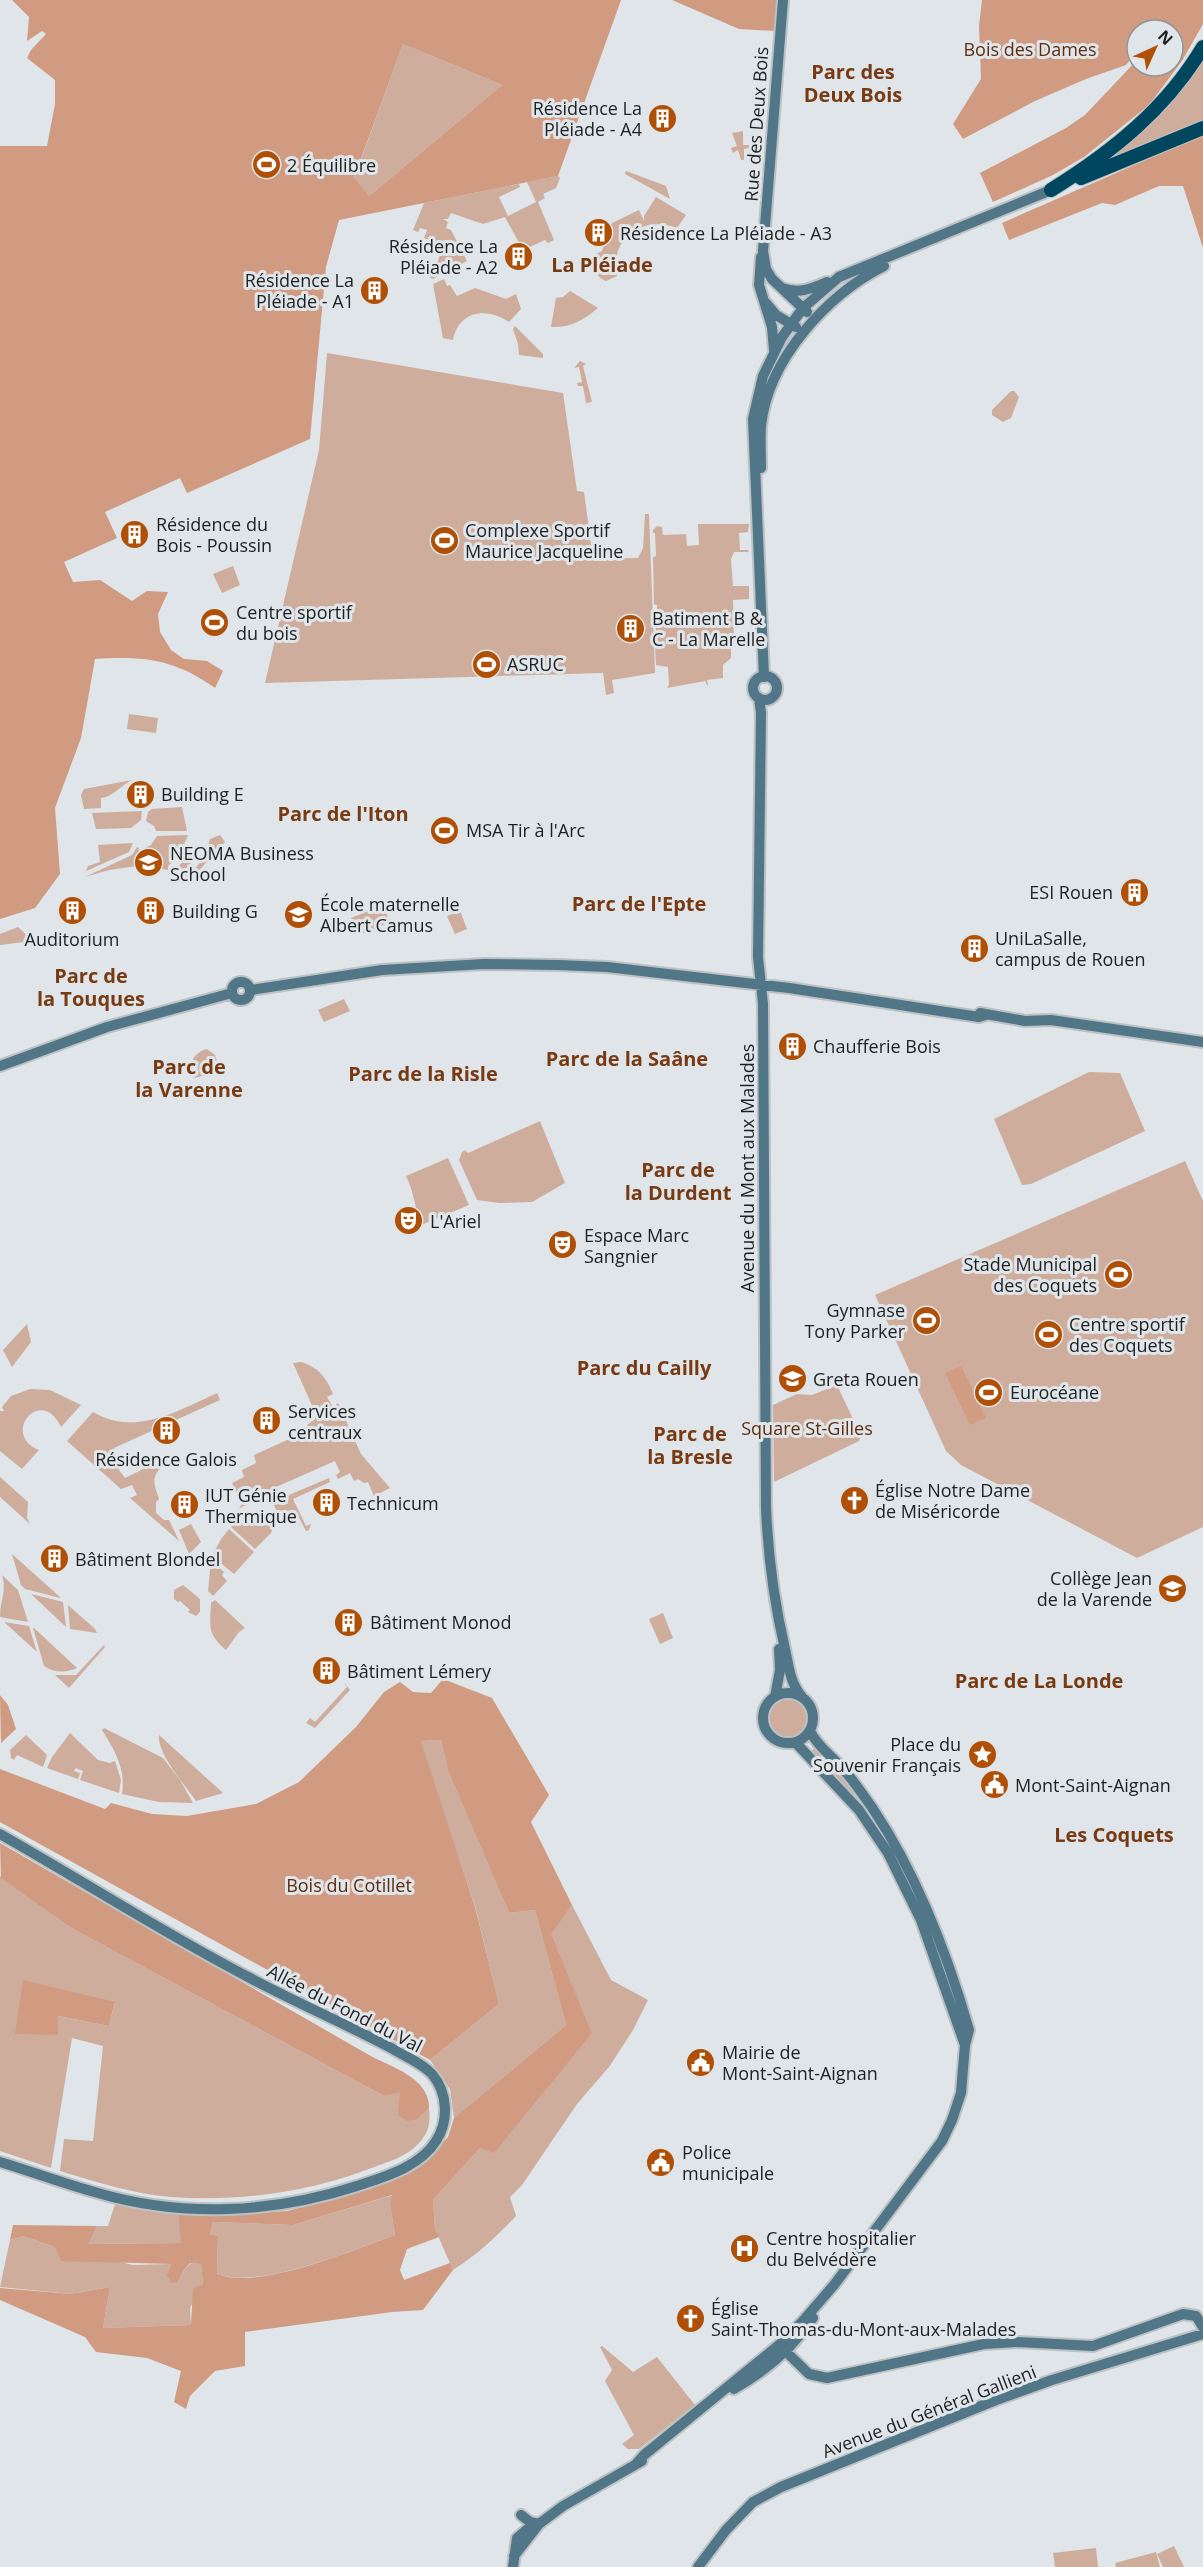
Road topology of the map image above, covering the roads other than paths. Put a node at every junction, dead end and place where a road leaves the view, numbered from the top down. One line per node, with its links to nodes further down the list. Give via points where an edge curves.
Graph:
1 (783, 0): 6 (street, Rue des Deux Bois)
2 (1203, 47): 4 (highway, via 1177,86 1137,128 1101,158)
3 (1203, 128): 4 (highway)
4 (1051, 190): 5 (street)
5 (946, 235): 7 (street); 11 (street, via 867,276)
6 (763, 251): 8 (street, Rue des Deux Bois, via 769,274); 9 (street, Rue des Deux Bois, via 759,282)
7 (839, 277): 8 (street, via 801,292); 10 (street)
8 (780, 288): 10 (street, Rue des Deux Bois)
9 (764, 301): 12 (street, via 776,315); 14 (street, Rue des Deux Bois)
10 (803, 308): 11 (street, Rue des Deux Bois); 12 (street)
11 (814, 318): 13 (street)
12 (791, 323): 13 (street); 14 (street)
13 (803, 333): 15 (street, via 777,375 761,425 764,555)
14 (774, 350): 15 (street, via 758,391 753,419)
15 (759, 567): 16 (street)
16 (764, 676): 17 (street, via 753,685 754,692); 17 (street, via 773,680 776,688 772,697)
17 (763, 699): 18 (street, Avenue du Mont aux Malades)
18 (760, 985): 19 (street); 22 (street, via 607,967 498,964 376,971 250,990 246,983 238,982 232,993 107,1027); 23 (street, Avenue du Mont aux Malades, via 766,1507 771,1586)
19 (1035, 1022): 20 (street, via 1051,1020); 21 (street)
20 (1203, 1042)
21 (1203, 1048)
22 (0, 1066)
23 (778, 1622): 24 (street, Avenue du Mont aux Malades, via 780,1670); 25 (street, Avenue du Mont aux Malades, via 790,1676)
24 (775, 1697): 25 (street, via 789,1693); 27 (street, via 765,1708 765,1727 778,1741)
25 (802, 1697): 26 (street, via 812,1711)
26 (810, 1731): 27 (street); 29 (street, via 859,1790 905,1863 945,1955 969,2030)
27 (795, 1742): 29 (street, via 859,1810 896,1867 924,1928)
28 (0, 1834): 30 (street, Allée du Fond du Val, via 246,1977 424,2067 441,2089 445,2113 441,2133 429,2151 392,2174 332,2194 260,2207 191,2209 134,2201 99,2194)
29 (964, 2045): 33 (street, via 961,2093 942,2141 834,2285 804,2332)
30 (0, 2162)
31 (1203, 2327): 33 (street, via 1196,2316 1183,2314 1093,2346 984,2344 827,2378 809,2374)
32 (1203, 2334): 38 (street, Avenue du Général Gallieni, via 996,2400 781,2487 753,2502)
33 (783, 2349): 34 (street, via 720,2394); 34 (street, via 764,2372 735,2389 665,2447)
34 (636, 2464): 36 (street)
35 (522, 2515): 36 (street)
36 (536, 2523): 37 (street); 37 (street, via 517,2538)
37 (513, 2562)
38 (698, 2567)

